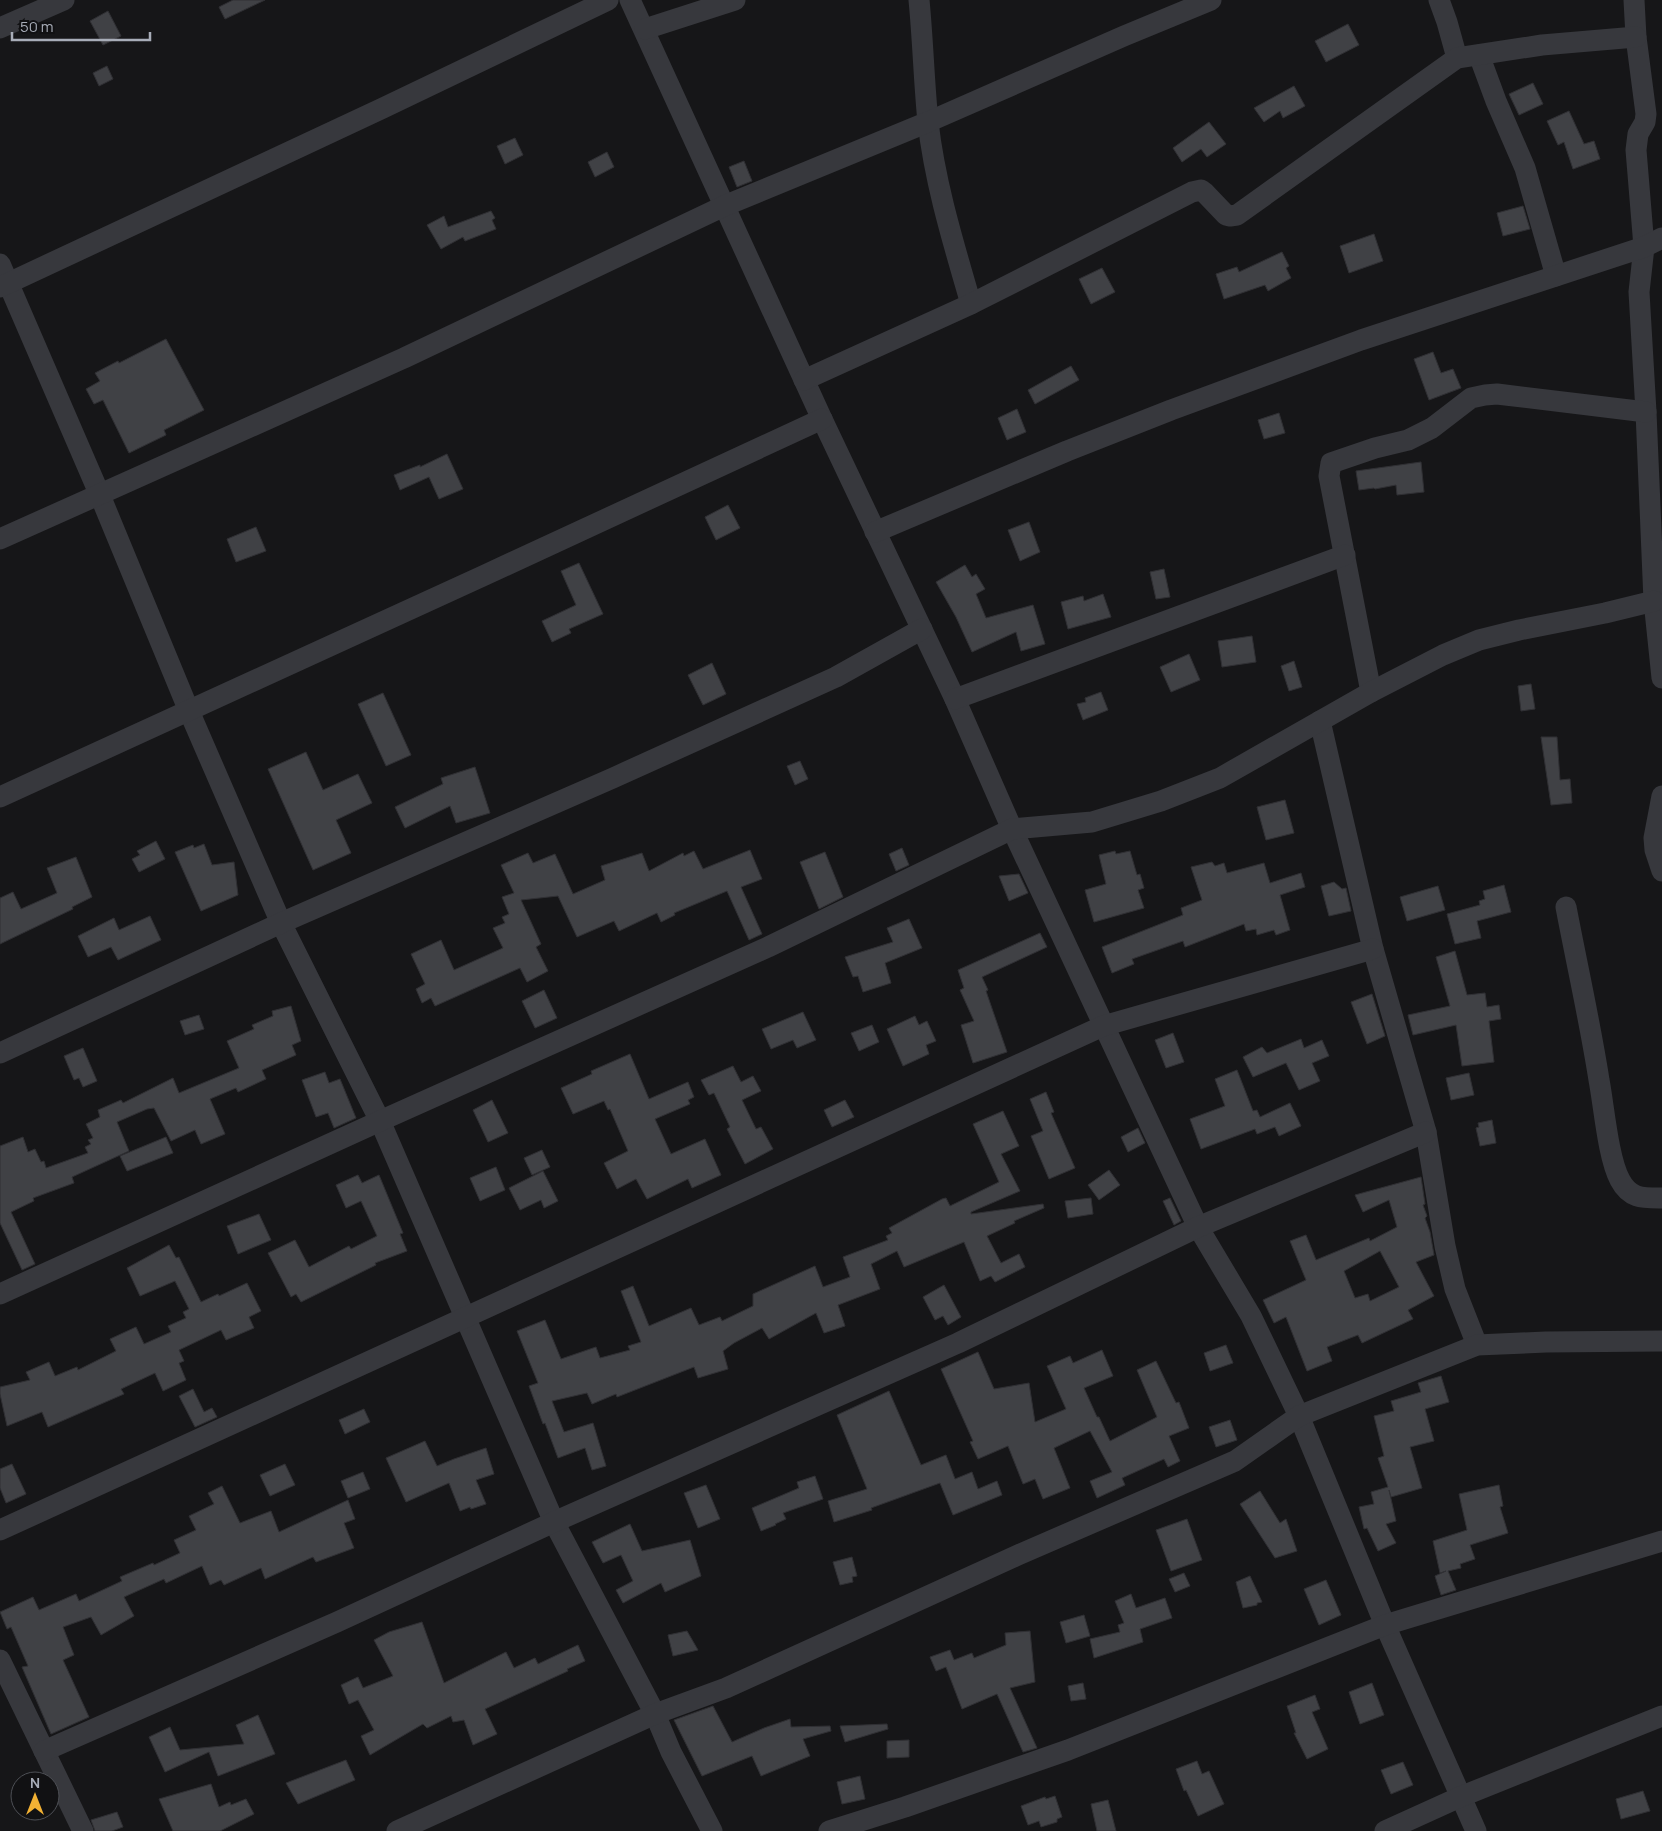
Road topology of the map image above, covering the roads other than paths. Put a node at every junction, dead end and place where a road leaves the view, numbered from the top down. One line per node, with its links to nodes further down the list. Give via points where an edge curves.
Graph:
1 (64, 0): 9 (street)
2 (608, 0): 18 (street, via 392,104)
3 (630, 0): 10 (street)
4 (736, 0): 10 (street)
5 (919, 0): 14 (street)
6 (1211, 0): 14 (street)
7 (1439, 0): 13 (street)
8 (1634, 0): 11 (street)
9 (0, 28)
10 (645, 30): 15 (street)
11 (1636, 37): 12 (street, via 1542,45); 16 (street, via 1646,114 1636,150)
12 (1479, 55): 13 (street); 17 (street, via 1525,168)
13 (1456, 58): 19 (street, via 1237,215 1226,215 1205,192 1192,192)
14 (928, 122): 15 (street); 19 (street, via 943,201)
15 (724, 206): 20 (street); 23 (street, via 404,358)
16 (1653, 242): 17 (street); 21 (street, via 1639,292)
17 (1556, 276): 24 (street, via 1362,340 1171,410)
18 (3, 278): 23 (street)
19 (971, 304): 20 (street)
20 (804, 380): 22 (street)
21 (1646, 412): 26 (street, via 1485,395 1471,398 1432,428 1408,440 1331,463 1328,476); 27 (street)
22 (822, 419): 24 (street); 33 (street)
23 (99, 493): 25 (street); 33 (street)
24 (875, 532): 29 (street)
25 (0, 539)
26 (1345, 555): 31 (street); 32 (street)
27 (1654, 601): 28 (street); 31 (street, via 1479,640)
28 (1659, 628): 30 (street)
29 (922, 629): 32 (street); 40 (street, via 836,677)
30 (1662, 678)
31 (1371, 692): 34 (street)
32 (955, 699): 37 (street)
33 (189, 712): 36 (street); 40 (street)
34 (1320, 721): 37 (street, via 1220,778 1161,801 1092,822); 41 (street)
35 (1662, 796): 38 (street, via 1654,838)
36 (0, 797)
37 (1012, 829): 42 (street); 44 (street, via 768,947)
38 (1662, 871)
39 (1566, 907): 46 (street, via 1619,1180 1635,1197)
40 (281, 922): 43 (street); 44 (street)
41 (1373, 949): 42 (street); 45 (street)
42 (1103, 1026): 47 (street); 49 (street)
43 (0, 1052)
44 (380, 1121): 48 (street); 49 (street)
45 (1426, 1132): 47 (street); 51 (street, via 1455,1289)
46 (1662, 1198)
47 (1198, 1227): 52 (street, via 1250,1316); 53 (street, via 958,1343)
48 (0, 1294)
49 (466, 1318): 53 (street); 54 (street)
50 (1662, 1341): 51 (street)
51 (1477, 1345): 52 (street)
52 (1299, 1416): 56 (street); 58 (street, via 1235,1461 1018,1555 726,1688)
53 (554, 1522): 58 (street); 60 (street)
54 (0, 1530)
55 (1662, 1541): 56 (street)
56 (1385, 1625): 61 (street); 65 (street, via 1068,1750)
57 (0, 1660): 60 (street)
58 (655, 1714): 63 (street); 64 (street)
59 (1662, 1716): 61 (street)
60 (44, 1752): 62 (street)
61 (1460, 1797): 66 (street); 67 (street)
62 (83, 1831)
63 (397, 1831)
64 (712, 1831)
65 (829, 1831)
66 (1385, 1831)
67 (1476, 1831)

